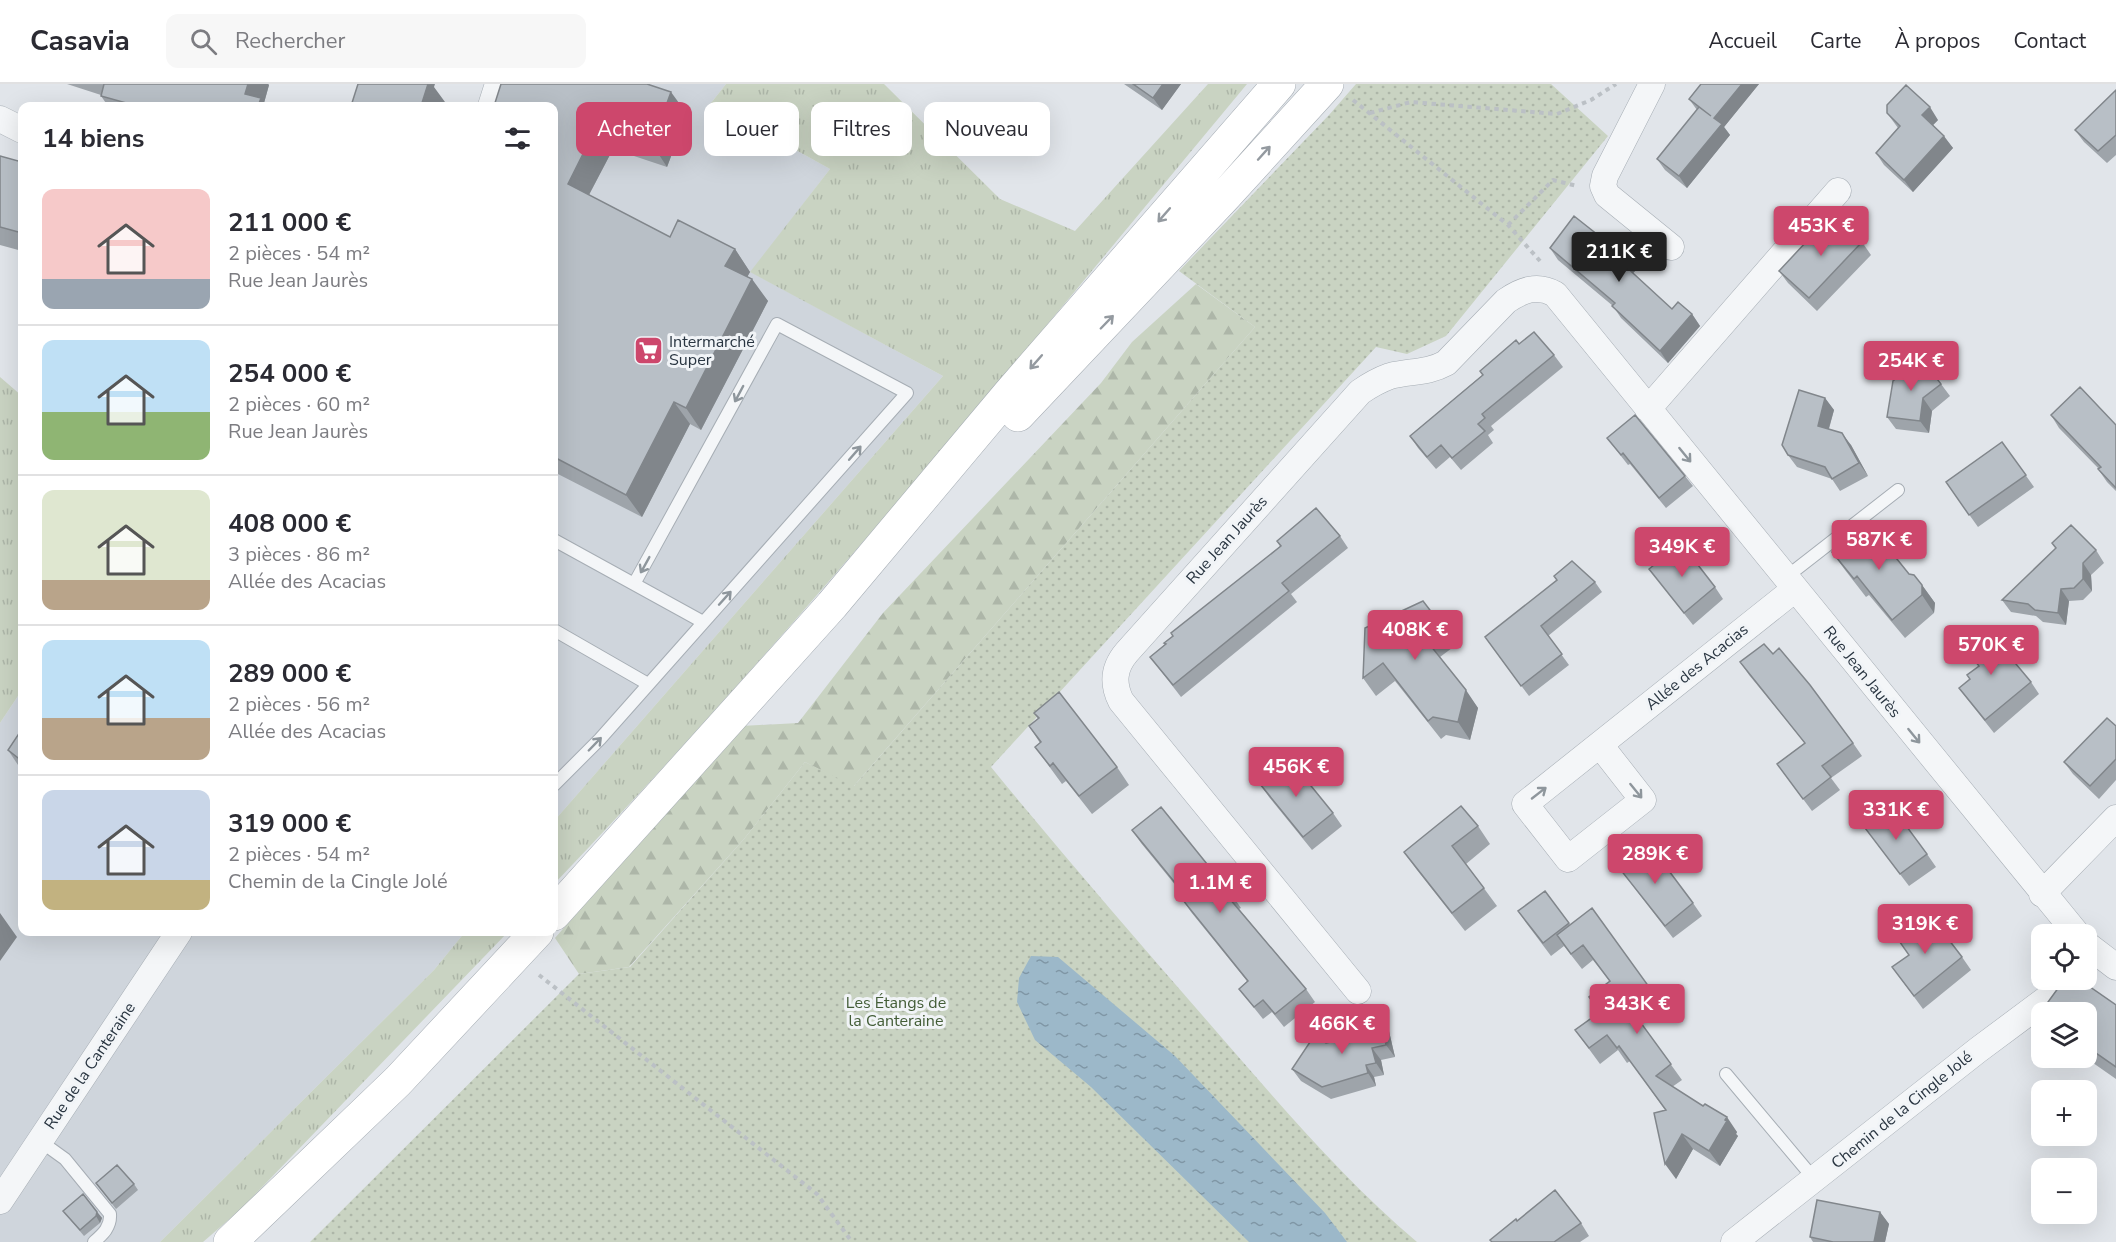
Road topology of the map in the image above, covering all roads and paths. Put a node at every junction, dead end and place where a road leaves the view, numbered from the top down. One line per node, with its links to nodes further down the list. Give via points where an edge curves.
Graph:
1 (498, 84): 6 (street)
2 (1279, 84): 20 (main road, one-way to 20, via 1009,394)
3 (1616, 84): 7 (path, via 1557,114 1410,102)
4 (1652, 84): 11 (street, via 1605,176 1603,186)
5 (1341, 89): 7 (path); 20 (main road, one-way to 5)
6 (492, 102)
7 (1369, 113): 12 (path)
8 (0, 119): 9 (street)
9 (18, 128)
10 (1838, 191): 15 (street)
11 (1607, 195): 12 (path, via 1554,180); 13 (street)
12 (1508, 225): 14 (path, via 1542,264)
13 (1671, 247)
14 (1555, 294): 15 (street, Rue Jean Jaurès); 34 (street, Rue Jean Jaurès, via 1536,288 1516,294 1494,311 1446,363 1436,369 1380,380 1360,392 1127,652 1116,671 1115,687 1121,701)
15 (1648, 409): 18 (street, Rue Jean Jaurès, one-way to 18)
16 (1898, 490): 18 (lane)
17 (558, 542): 19 (lane)
18 (1790, 583): 24 (street, Allée des Acacias); 27 (street, Rue Jean Jaurès, one-way to 27)
19 (634, 584): 21 (lane); 21 (lane, one-way to 19, via 907,393 777,324)
20 (832, 605): 28 (main road)
21 (703, 622): 23 (lane)
22 (558, 632): 23 (lane)
23 (648, 684): 25 (lane, one-way to 23)
24 (1600, 745): 24 (street, Allée des Acacias, one-way to 24, via 1643,800 1568,859 1525,804)
25 (558, 781)
26 (2116, 818): 27 (street)
27 (2042, 894): 29 (street, Rue Jean Jaurès)
28 (558, 910)
29 (2068, 924)
30 (176, 936): 36 (street, Rue de la Canteraine)
31 (533, 936): 32 (main road)
32 (515, 956): 40 (main road, via 367,1111); 41 (path, via 817,1194)
33 (2059, 990): 37 (street, Chemin de la Cingle Jolé)
34 (1358, 991)
35 (1726, 1074): 37 (lane)
36 (40, 1141): 38 (street, Rue de la Canteraine); 39 (lane, via 65,1159 110,1214 111,1222)
37 (1815, 1180): 42 (street, Chemin de la Cingle Jolé)
38 (0, 1201)
39 (94, 1242)
40 (230, 1242)
41 (852, 1242)
42 (1734, 1242)

